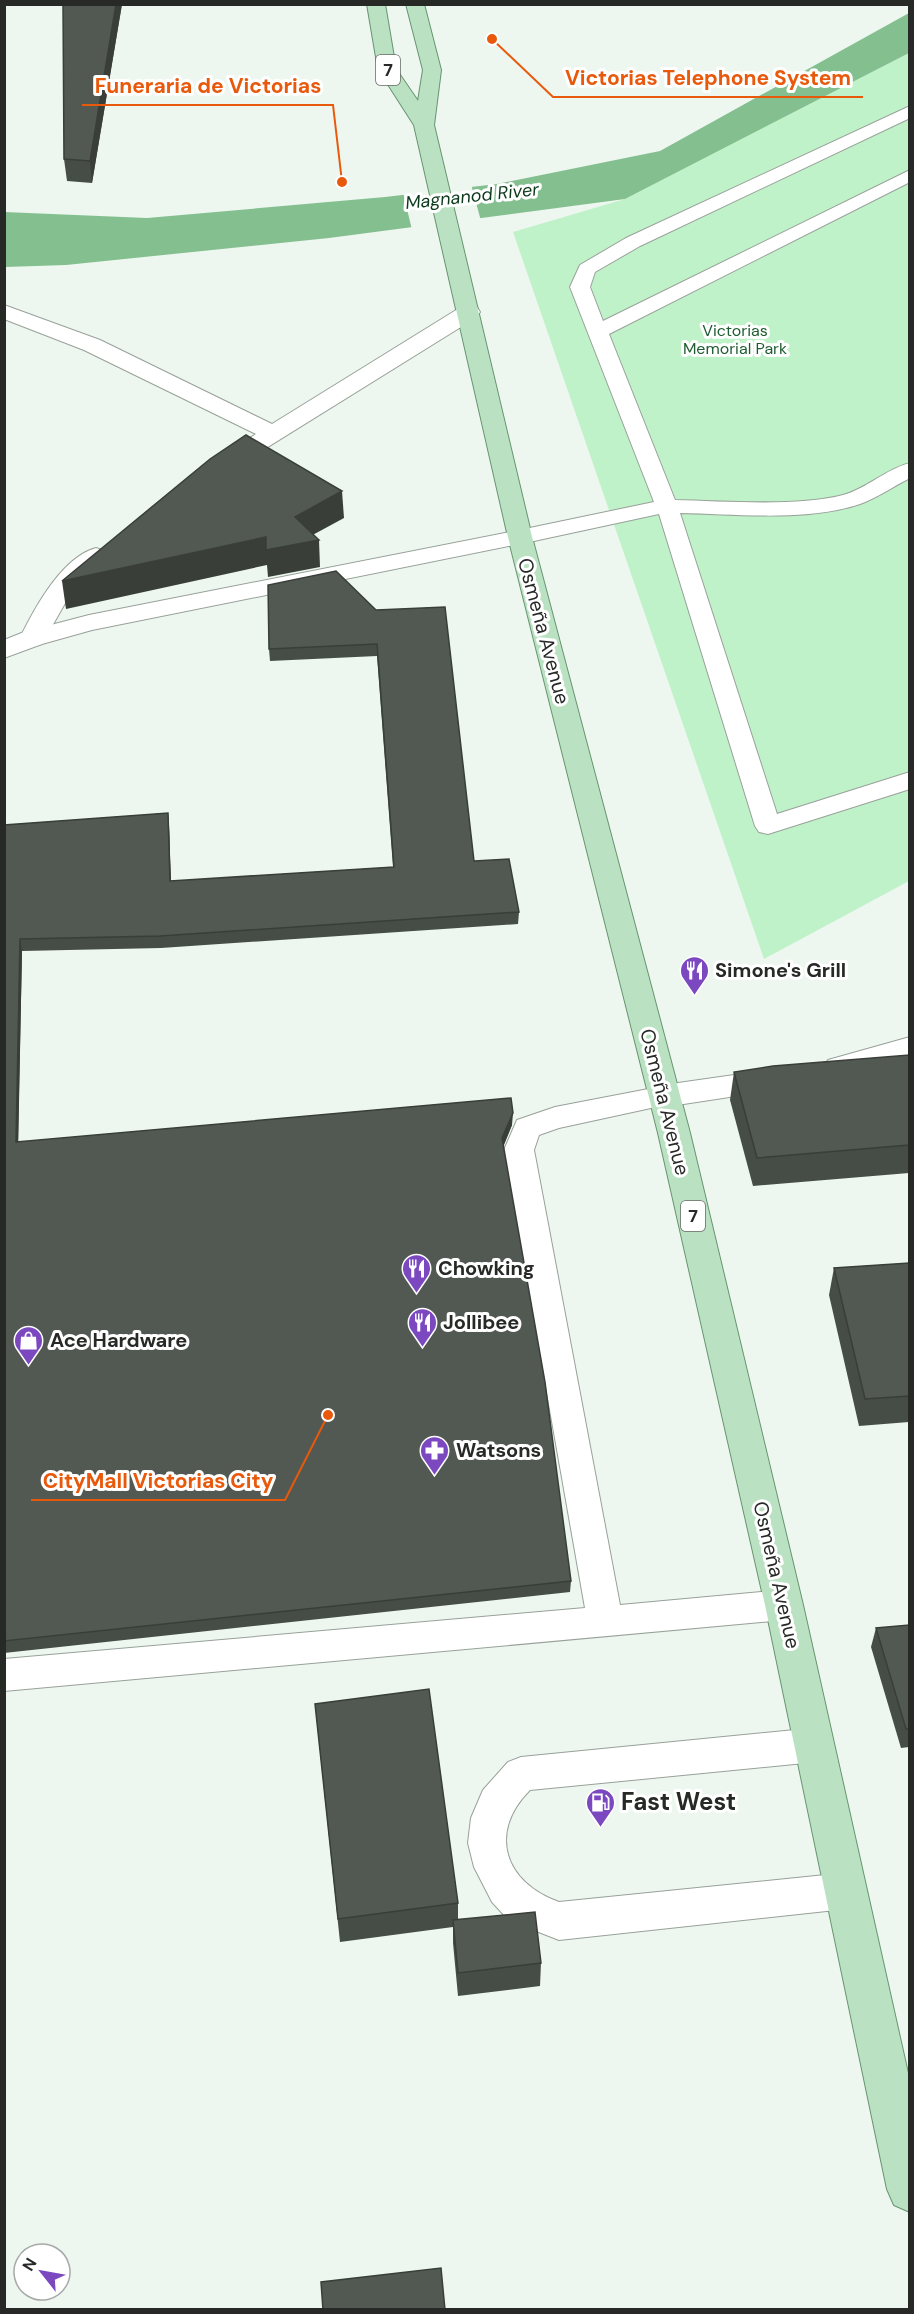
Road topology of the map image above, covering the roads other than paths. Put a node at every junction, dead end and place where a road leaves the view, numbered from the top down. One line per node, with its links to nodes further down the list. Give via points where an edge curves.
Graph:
1 (376, 4): 4 (main road, Osmeña Avenue / 7, via 387,69)
2 (415, 4): 4 (main road, Osmeña Avenue / 7, via 432,70)
3 (909, 111): 8 (lane, via 633,242 587,269 580,287)
4 (424, 125): 7 (main road, Osmeña Avenue / 7)
5 (909, 175): 8 (lane)
6 (4, 311): 9 (street, via 92,345)
7 (469, 312): 9 (street); 13 (main road, Osmeña Avenue / 7)
8 (598, 331): 12 (lane)
9 (274, 434): 11 (street)
10 (909, 469): 12 (lane, via 854,499 830,505)
11 (200, 482)
12 (667, 506): 13 (lane); 17 (lane, via 768,826)
13 (520, 537): 15 (street, via 89,622); 19 (main road, Osmeña Avenue / 7)
14 (117, 541): 15 (street, via 64,583 44,611)
15 (33, 638): 16 (street)
16 (4, 650)
17 (909, 780)
18 (909, 1048): 19 (street, via 873,1061 806,1075)
19 (664, 1096): 20 (main road, Osmeña Avenue / 7); 21 (lane, via 555,1118 526,1128 519,1150)
20 (784, 1605): 21 (lane); 23 (main road, Osmeña Avenue / 7)
21 (605, 1623): 22 (lane)
22 (4, 1675)
23 (815, 1745): 24 (main road, Osmeña Avenue / 7); 24 (lane, via 520,1774 493,1809 487,1831 489,1853 496,1876 513,1898 533,1912 559,1921)
24 (845, 1891): 25 (main road, Osmeña Avenue / 7)
25 (909, 2189)

